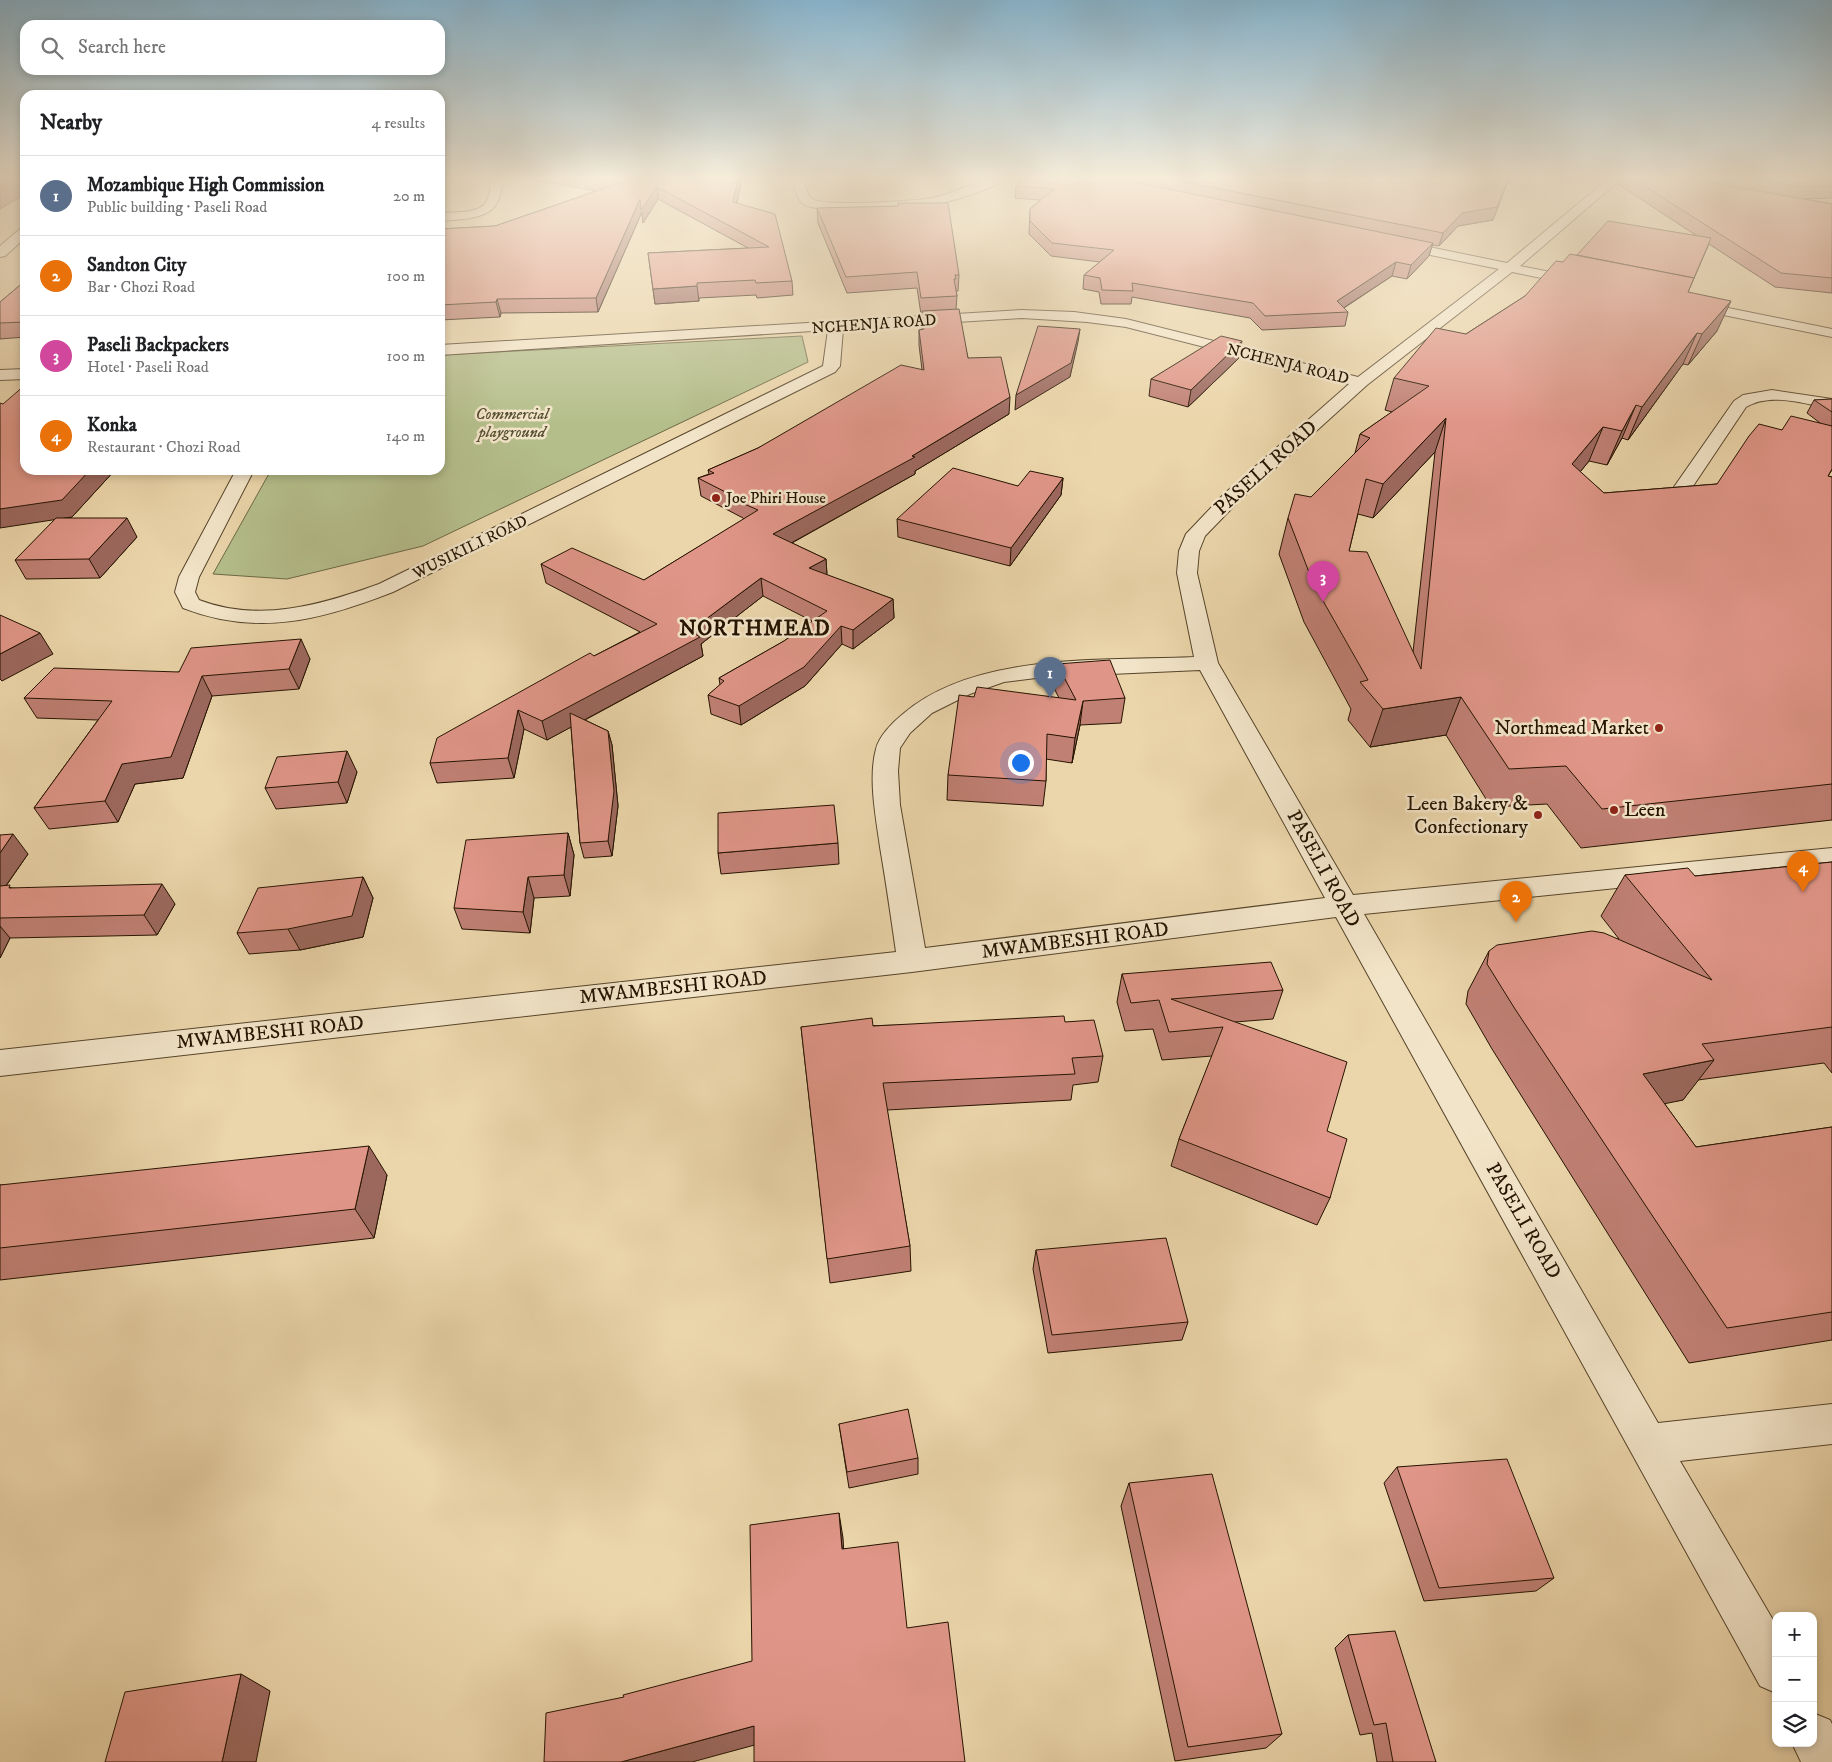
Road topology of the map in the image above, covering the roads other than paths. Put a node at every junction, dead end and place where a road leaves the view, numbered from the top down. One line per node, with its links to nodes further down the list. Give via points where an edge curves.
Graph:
1 (1472, 260): 3 (street)
2 (1518, 260): 3 (street, PASELI ROAD)
3 (1509, 268): 4 (street); 11 (street, PASELI ROAD)
4 (1597, 285)
5 (1676, 301): 7 (street)
6 (836, 326): 8 (street, NCHENJA ROAD); 11 (street, NCHENJA ROAD, via 1022,314 1092,317); 13 (street, WUSIKILI ROAD, via 829,369 386,588 326,608 263,618 230,618 205,612 190,604 185,592 189,577)
7 (1832, 333)
8 (445, 350)
9 (20, 374): 10 (street)
10 (0, 375)
11 (1361, 382): 15 (street, PASELI ROAD, via 1231,498 1196,534 1189,551 1187,573)
12 (1832, 404): 14 (street, via 1784,396 1765,395 1747,399 1740,404)
13 (242, 475)
14 (1676, 497)
15 (1207, 663): 17 (street, PASELI ROAD); 18 (street, via 1044,670 1000,676 962,688 924,708 901,728 888,748 887,805)
16 (1832, 857): 17 (street, MWAMBESHI ROAD)
17 (1344, 906): 18 (street, MWAMBESHI ROAD); 21 (street, PASELI ROAD)
18 (912, 962): 19 (street, MWAMBESHI ROAD)
19 (0, 1063)
20 (1832, 1424): 21 (street)
21 (1649, 1444): 22 (street, PASELI ROAD)
22 (1772, 1663)
23 (1817, 1744): 24 (street)
24 (1827, 1762)

